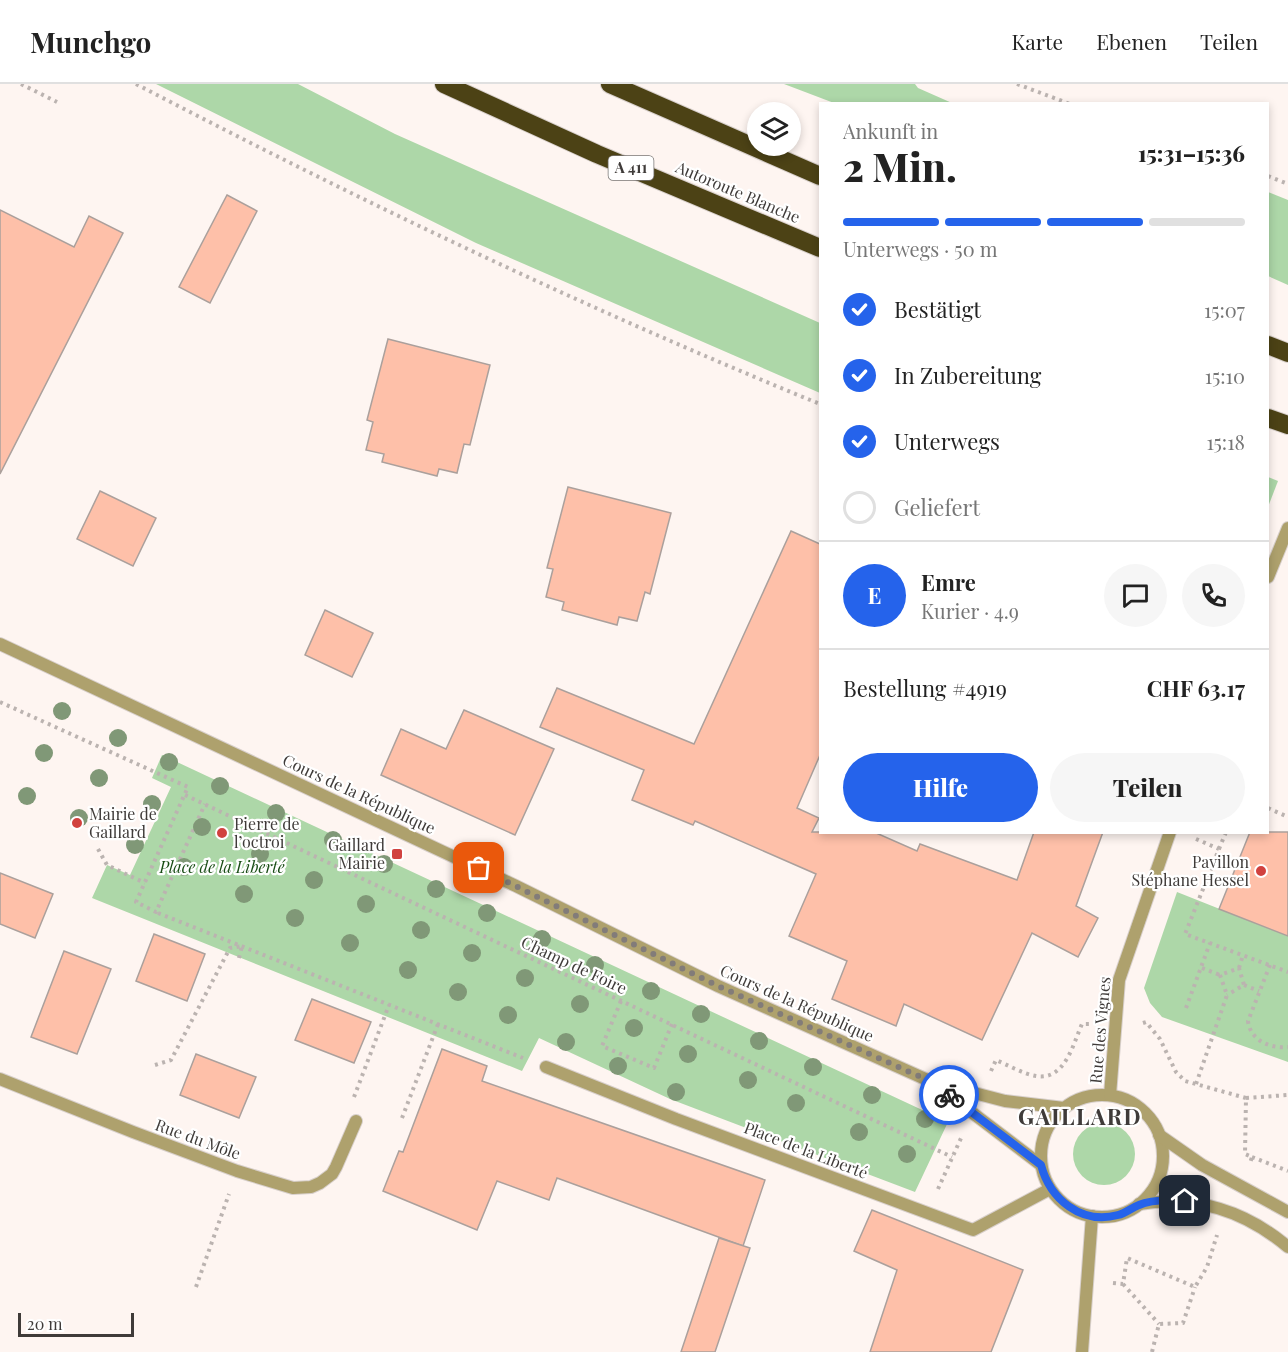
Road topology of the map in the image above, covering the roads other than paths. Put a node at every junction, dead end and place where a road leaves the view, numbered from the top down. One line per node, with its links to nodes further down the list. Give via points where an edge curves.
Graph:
1 (444, 84): 4 (highway, Autoroute Blanche / A 411)
2 (610, 84): 3 (highway)
3 (819, 176)
4 (819, 248)
5 (1269, 345): 6 (highway)
6 (1288, 353)
7 (1269, 418): 8 (highway)
8 (1288, 425)
9 (1288, 528): 10 (street)
10 (1269, 574)
11 (0, 644): 15 (street, Cours de la République, via 516,886 718,986)
12 (1169, 834): 16 (street, Rue des Vignes, via 1119,980)
13 (546, 1067): 21 (street, Place de la Liberté, via 973,1230)
14 (0, 1079): 18 (street, Rue du Môle, via 237,1171 293,1188 311,1187 327,1179)
15 (932, 1082): 17 (street, Cours de la République, via 1022,1104); 20 (street, Cours de la République)
16 (1110, 1095): 17 (street, via 1086,1096); 19 (street, via 1145,1112)
17 (1064, 1108): 20 (street, via 1043,1138)
18 (356, 1121)
19 (1160, 1134): 22 (street, via 1161,1173); 23 (street, via 1202,1165)
20 (1041, 1165): 21 (street)
21 (1050, 1189): 24 (street, via 1073,1209)
22 (1139, 1204): 24 (street, via 1118,1215); 25 (street, via 1166,1200 1210,1205 1253,1223)
23 (1288, 1212)
24 (1092, 1216): 26 (street)
25 (1288, 1246)
26 (1082, 1352)

